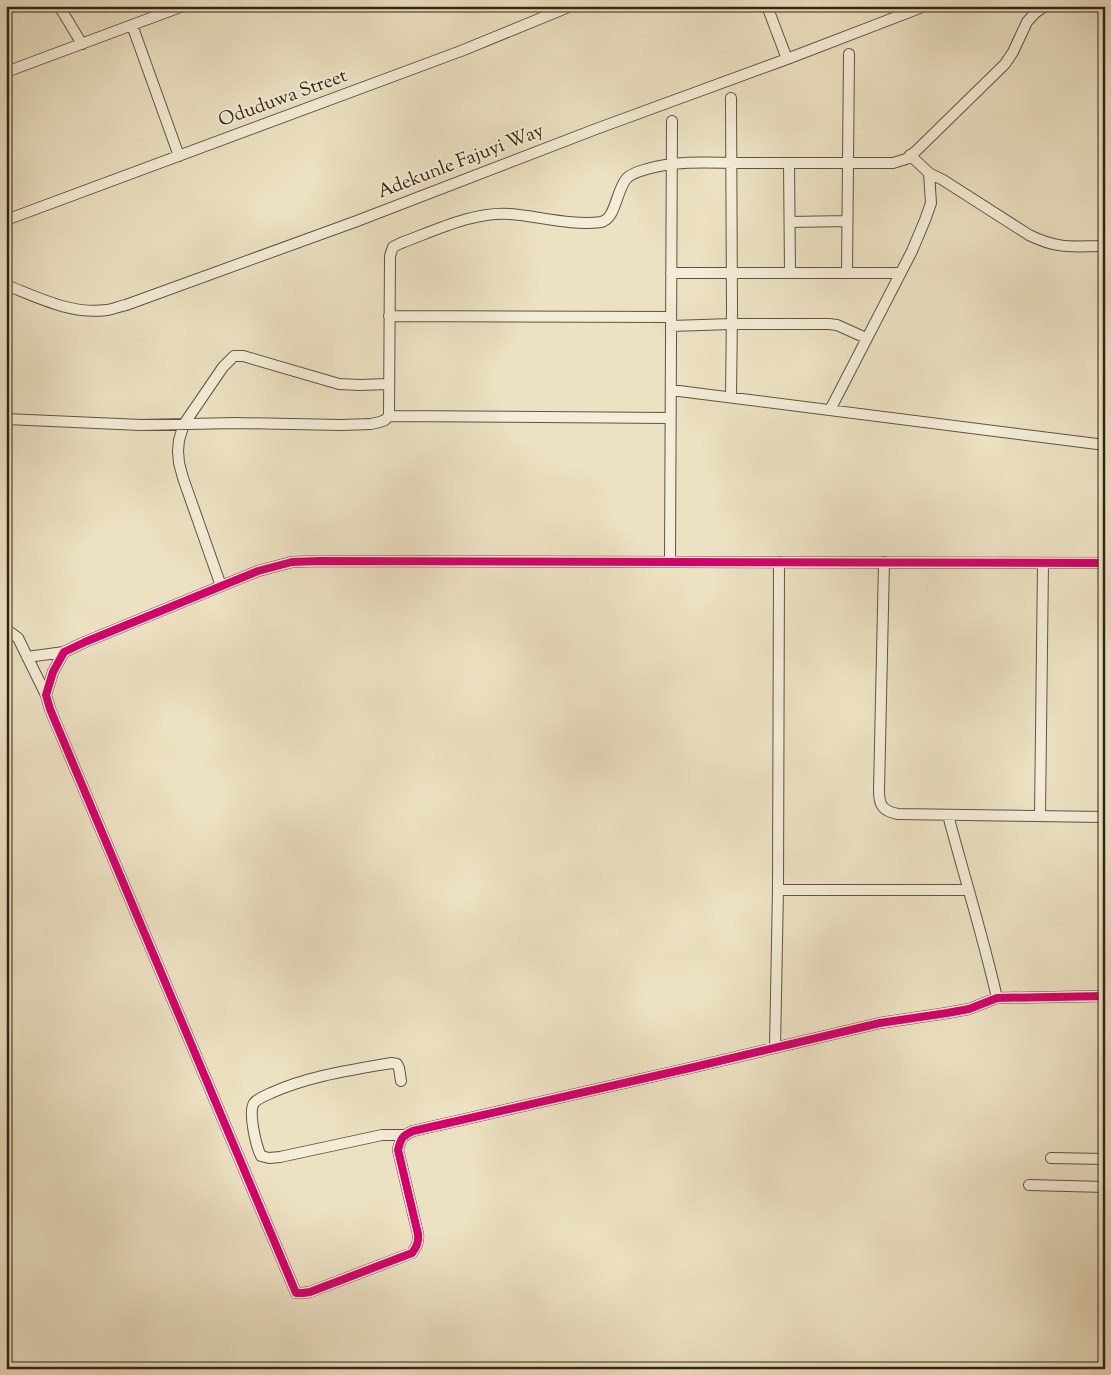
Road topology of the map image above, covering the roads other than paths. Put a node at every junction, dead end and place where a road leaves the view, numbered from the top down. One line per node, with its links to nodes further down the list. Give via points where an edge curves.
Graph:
1 (60, 6): 8 (street)
2 (183, 6): 7 (street)
3 (571, 6): 14 (street, Oduduwa Street, via 461,51)
4 (767, 6): 10 (street)
5 (926, 6): 10 (street, Adekunle Fajuyi Way)
6 (1045, 6): 15 (street, via 1027,22 1005,64)
7 (132, 25): 8 (street); 14 (street)
8 (82, 44): 11 (street)
9 (849, 54): 19 (street)
10 (787, 59): 30 (street, Adekunle Fajuyi Way, via 357,222 126,305 107,310 67,308)
11 (6, 72)
12 (731, 98): 17 (street)
13 (672, 121): 16 (street)
14 (179, 156): 21 (street, Oduduwa Street)
15 (910, 156): 19 (street, via 893,163); 20 (street)
16 (672, 163): 17 (street); 25 (street); 31 (street, via 634,173 627,178 610,216 604,221 488,215 470,218 393,247)
17 (732, 163): 18 (street); 26 (street)
18 (790, 163): 19 (street); 23 (street)
19 (848, 163): 22 (street)
20 (929, 174): 24 (street, via 1029,236 1070,248); 29 (street, via 931,203)
21 (6, 220)
22 (848, 221): 23 (street); 28 (street)
23 (790, 222): 27 (street)
24 (1105, 246)
25 (671, 273): 26 (street); 32 (street)
26 (732, 273): 27 (street); 33 (street)
27 (790, 273): 28 (street)
28 (847, 273): 29 (street)
29 (899, 273): 34 (street)
30 (6, 285)
31 (389, 316): 32 (street); 35 (street)
32 (671, 322): 33 (street); 36 (street)
33 (732, 324): 34 (street, via 828,324); 37 (street)
34 (866, 338): 38 (street)
35 (388, 384): 39 (street); 42 (street, via 339,384 238,355 222,367)
36 (671, 390): 37 (street); 40 (street)
37 (731, 397): 38 (street)
38 (830, 410): 43 (street)
39 (389, 416): 40 (street); 42 (street, via 371,424)
40 (670, 418): 44 (street)
41 (6, 419): 42 (street)
42 (184, 424): 49 (street, via 179,440 179,463)
43 (1105, 445)
44 (670, 561): 45 (street); 49 (street, via 292,562)
45 (779, 562): 46 (street); 57 (street)
46 (884, 562): 47 (street); 54 (street, via 879,799 888,812)
47 (1043, 563): 48 (street); 55 (street)
48 (1105, 563)
49 (221, 586): 51 (street)
50 (6, 629): 52 (street, via 18,638)
51 (64, 652): 52 (street); 53 (street)
52 (28, 657): 53 (street)
53 (46, 695): 63 (street, via 296,1293 310,1292 416,1249 418,1234 398,1150)
54 (948, 815): 55 (street); 58 (street)
55 (1040, 816): 56 (street)
56 (1105, 817)
57 (778, 890): 58 (street); 61 (street)
58 (968, 890): 60 (street)
59 (1105, 996): 60 (street)
60 (997, 998): 61 (street, via 947,1013 880,1023)
61 (775, 1048): 63 (street)
62 (401, 1082): 63 (street, via 397,1064 391,1063 328,1075 292,1085 257,1100 252,1105 252,1114 257,1149 261,1156 268,1158 382,1136)
63 (404, 1135)
64 (1051, 1158): 65 (street)
65 (1105, 1159)
66 (1029, 1185): 67 (street)
67 (1105, 1187)

